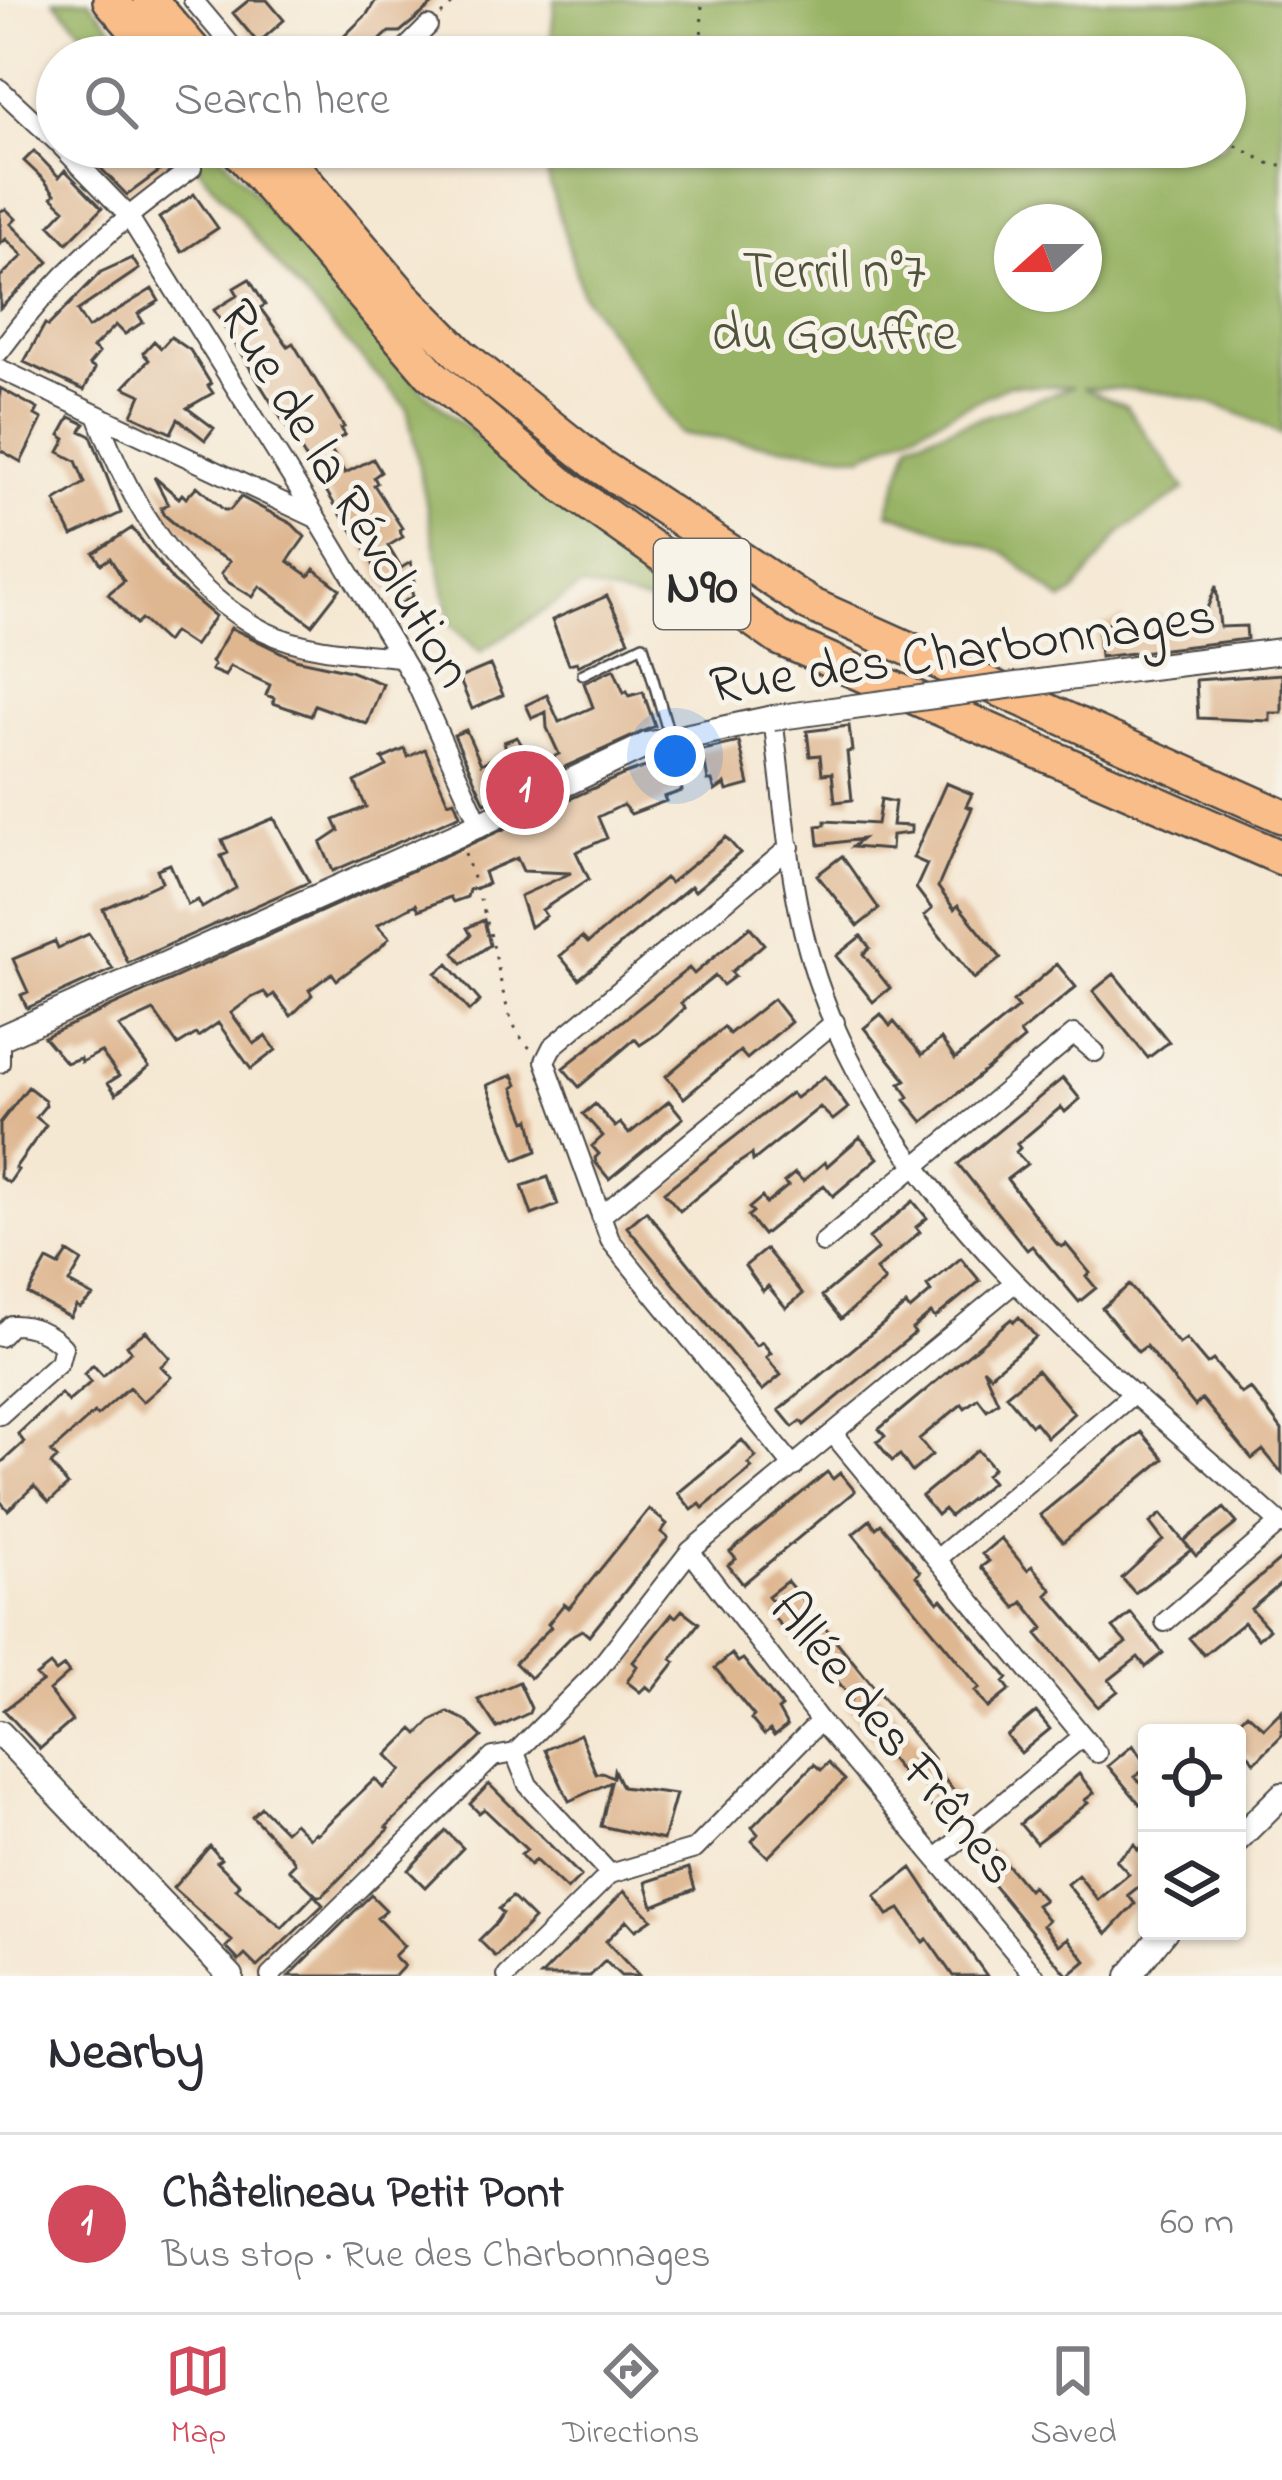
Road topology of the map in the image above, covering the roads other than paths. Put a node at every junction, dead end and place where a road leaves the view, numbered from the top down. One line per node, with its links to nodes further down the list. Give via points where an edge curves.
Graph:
1 (110, 0): 6 (highway)
2 (150, 0): 7 (highway)
3 (193, 0): 4 (street)
4 (209, 9): 8 (street)
5 (428, 26): 9 (street)
6 (141, 36)
7 (181, 36)
8 (227, 36)
9 (418, 36)
10 (0, 89): 11 (street, Rue de la Révolution)
11 (36, 122)
12 (83, 168): 16 (street, Rue de la Révolution)
13 (192, 168): 16 (street)
14 (253, 168): 29 (highway, N90, via 431,374 564,486 779,638)
15 (294, 168): 26 (highway, N90, via 460,356 616,476 809,604)
16 (127, 214): 17 (street, via 31,308); 20 (street, Rue de la Révolution)
17 (0, 351)
18 (0, 369): 19 (street)
19 (97, 415): 20 (street); 22 (street, via 157,538 220,602 266,632)
20 (316, 518): 22 (street, Rue de la Révolution)
21 (1282, 651): 24 (street, Rue des Charbonnages, bridge)
22 (401, 657): 27 (street, Rue de la Révolution)
23 (583, 674): 25 (lane, via 643,645)
24 (773, 718): 25 (street, Rue des Charbonnages); 28 (street)
25 (671, 740): 27 (street, Rue des Charbonnages)
26 (1282, 817)
27 (469, 828): 31 (street, Rue des Charbonnages)
28 (790, 847): 30 (street, via 811,959); 35 (street, via 552,1047 545,1061)
29 (1282, 858)
30 (836, 1022): 34 (street); 35 (street)
31 (0, 1040): 33 (street)
32 (1095, 1052): 34 (street, via 1074,1034)
33 (0, 1063)
34 (915, 1165): 36 (street); 37 (street)
35 (601, 1216): 42 (street, via 610,1240)
36 (824, 1243)
37 (1013, 1284): 39 (street); 41 (street)
38 (0, 1337): 40 (street, via 19,1324 63,1347 59,1362)
39 (1134, 1393): 43 (street); 45 (street)
40 (0, 1415)
41 (834, 1435): 42 (street); 45 (street)
42 (794, 1468): 44 (street)
43 (1281, 1524): 46 (street)
44 (690, 1551): 47 (street, Allée des Frênes); 50 (street, via 596,1672)
45 (937, 1559): 49 (street)
46 (1165, 1622)
47 (820, 1721): 54 (street, Allée des Frênes); 55 (street, via 695,1849)
48 (0, 1733): 57 (street)
49 (1083, 1736): 51 (street); 54 (street)
50 (515, 1753): 55 (street, via 528,1785); 58 (street, via 493,1756)
51 (1097, 1753)
52 (1282, 1795): 53 (street)
53 (1245, 1832)
54 (937, 1858): 60 (street, Allée des Frênes)
55 (610, 1874): 59 (street)
56 (1158, 1940): 61 (street)
57 (231, 1976)
58 (270, 1976)
59 (507, 1976)
60 (1035, 1976)
61 (1130, 1976)

